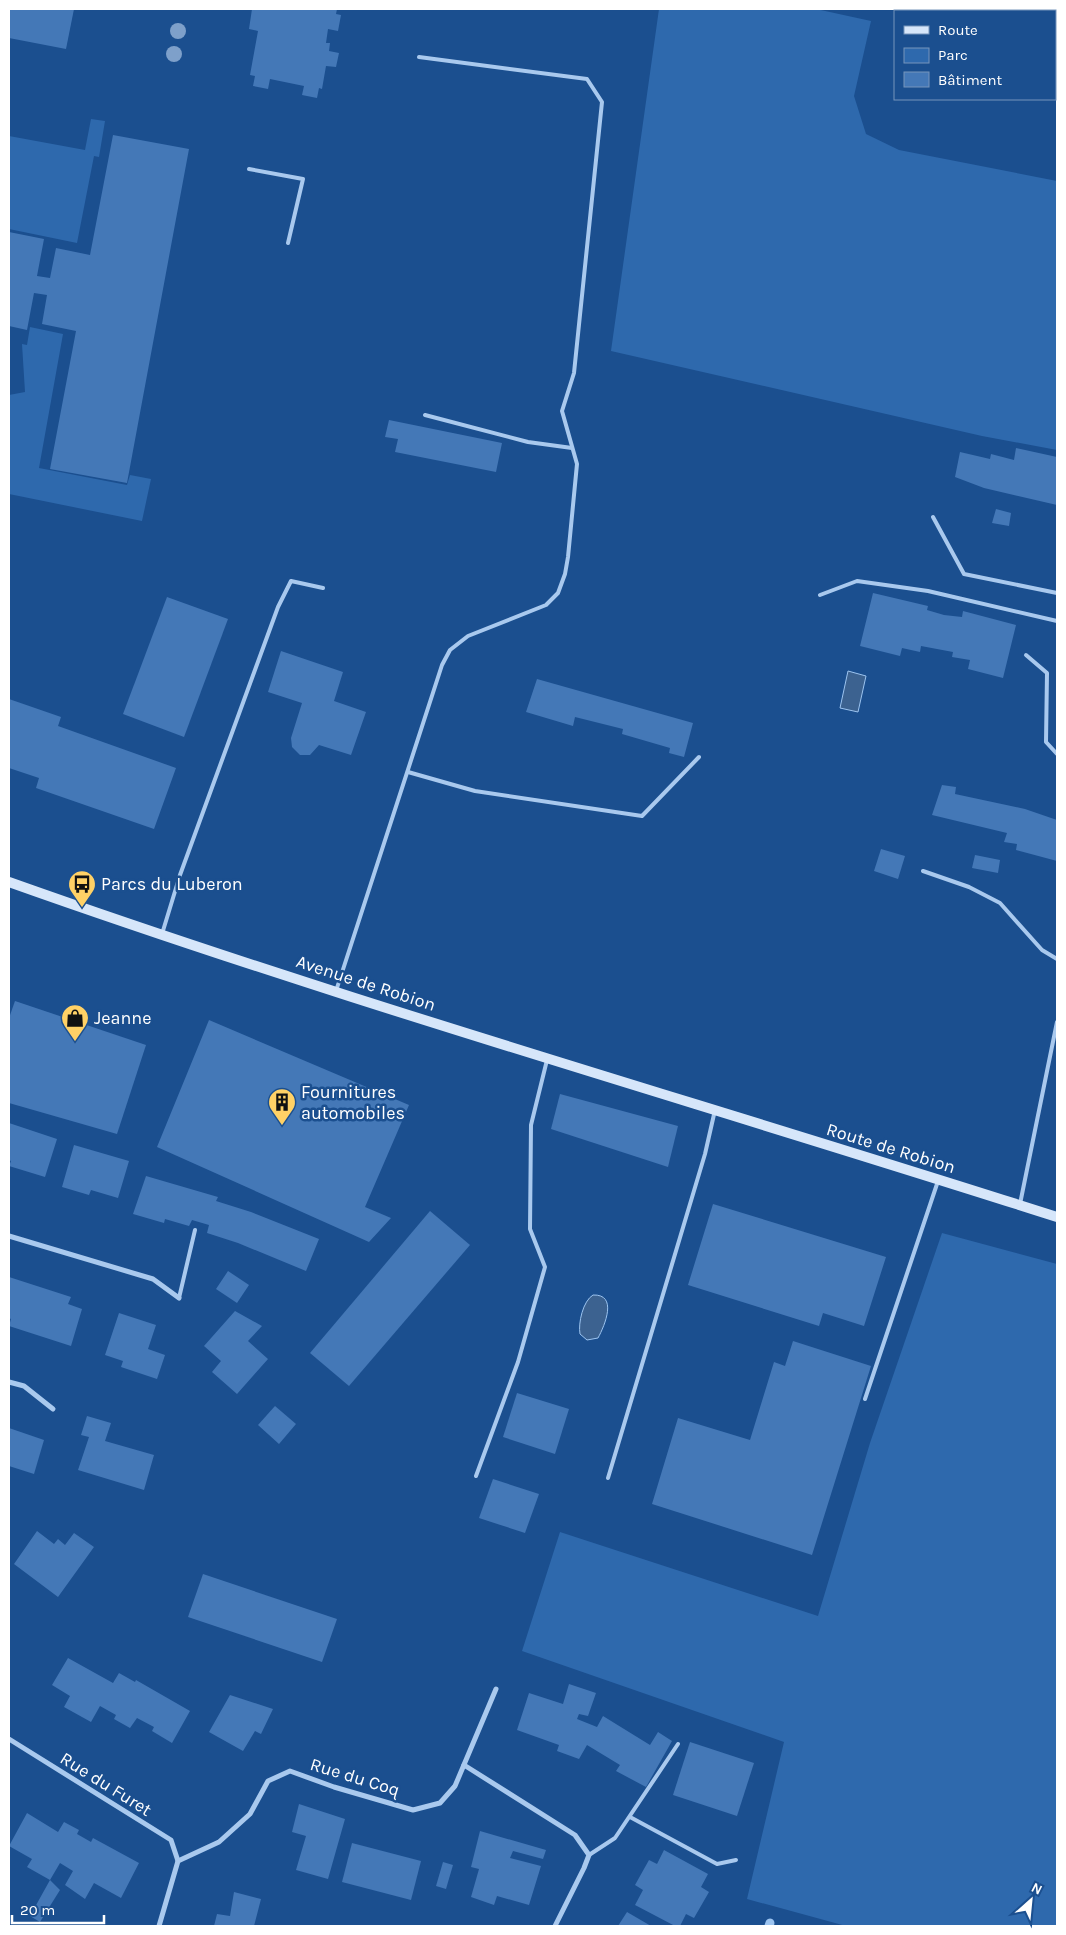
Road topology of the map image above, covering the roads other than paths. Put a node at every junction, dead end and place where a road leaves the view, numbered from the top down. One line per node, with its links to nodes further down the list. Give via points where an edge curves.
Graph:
1 (419, 57): 5 (lane, via 587,79 602,102 574,372 562,411)
2 (249, 170): 3 (lane, via 303,179)
3 (288, 243)
4 (425, 415): 5 (lane, via 528,442)
5 (572, 448): 14 (lane, via 577,464 568,557 558,592 546,606 468,636 450,650 442,665)
6 (933, 517): 8 (lane, via 964,574)
7 (323, 588): 17 (lane, via 291,581 278,607 180,874)
8 (1057, 593)
9 (820, 595): 10 (lane, via 857,581 928,591)
10 (1057, 621)
11 (1026, 656): 12 (lane, via 1046,673 1046,742)
12 (1057, 754)
13 (699, 757): 14 (lane, via 642,816 475,791)
14 (408, 772): 19 (lane)
15 (924, 871): 18 (lane, via 969,887 1000,903 1042,950)
16 (9, 882): 17 (main road, Avenue de Robion)
17 (162, 934): 19 (main road, Avenue de Robion)
18 (1057, 959)
19 (336, 991): 21 (main road, Avenue de Robion)
20 (1057, 1022): 24 (lane)
21 (548, 1058): 22 (main road, Avenue de Robion); 32 (lane, via 532,1125 530,1228 545,1267 518,1362)
22 (715, 1110): 23 (main road, Route de Robion); 33 (lane, via 705,1154)
23 (938, 1180): 24 (main road, Route de Robion); 30 (lane)
24 (1020, 1204): 25 (main road, Route de Robion)
25 (1057, 1216)
26 (195, 1230): 28 (lane)
27 (9, 1236): 28 (street, via 153,1280)
28 (179, 1298)
29 (9, 1382): 31 (street, via 24,1386)
30 (865, 1399)
31 (53, 1410)
32 (476, 1476)
33 (608, 1478)
34 (496, 1689): 37 (street, Rue du Coq)
35 (9, 1739): 41 (street, Rue du Furet, via 171,1840)
36 (678, 1744): 38 (lane)
37 (464, 1765): 39 (street, via 575,1835); 41 (street, Rue du Coq, via 455,1786 440,1803 413,1810 290,1771 268,1781 250,1814 219,1842)
38 (630, 1817): 39 (lane, via 615,1838); 40 (lane, via 717,1864)
39 (589, 1855): 43 (street)
40 (736, 1860)
41 (178, 1861): 42 (street)
42 (159, 1926)
43 (555, 1926)

